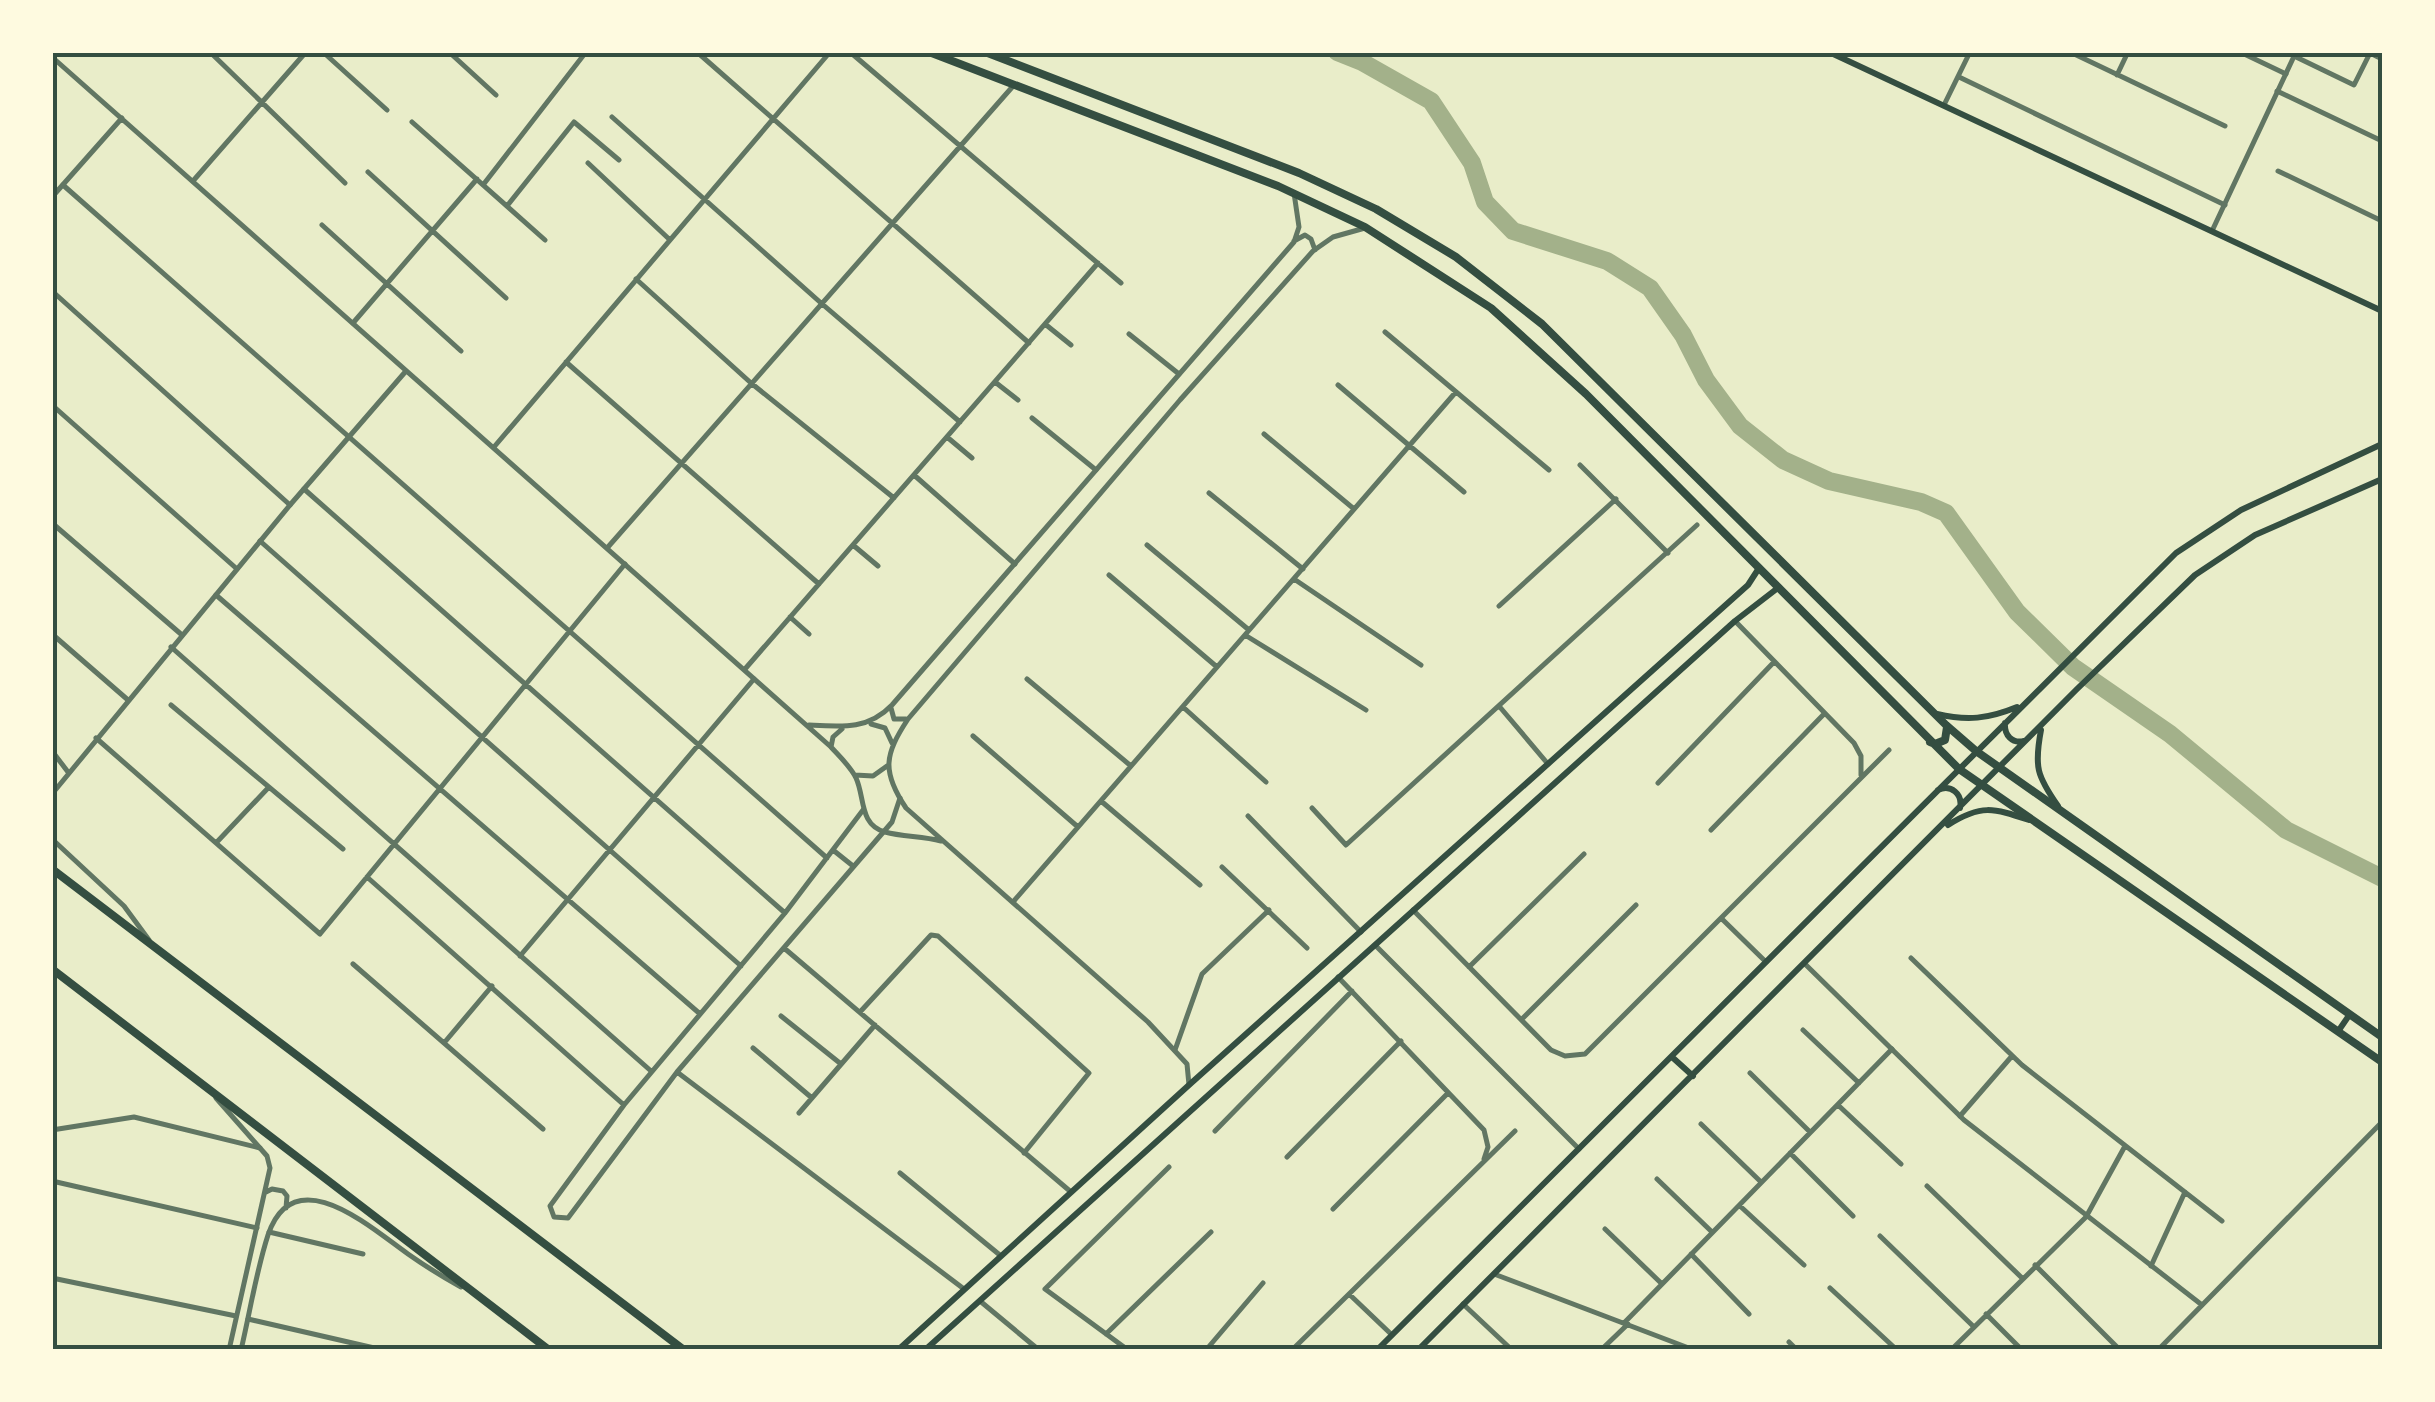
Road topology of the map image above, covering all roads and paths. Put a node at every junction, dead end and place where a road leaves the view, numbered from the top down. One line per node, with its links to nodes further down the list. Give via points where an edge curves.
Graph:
1 (210, 52): 26 (street)
2 (306, 52): 26 (street)
3 (323, 52): 28 (street)
4 (449, 52): 25 (street)
5 (586, 52): 44 (street)
6 (697, 52): 30 (street)
7 (830, 52): 30 (street)
8 (850, 52): 35 (street)
9 (929, 52): 23 (main road)
10 (985, 52): 78 (main road, via 1299,172 1376,209 1505,293)
11 (1829, 52): 27 (main road)
12 (1970, 52): 22 (street)
13 (2070, 52): 21 (street)
14 (2128, 52): 21 (street)
15 (2240, 52): 20 (street)
16 (2370, 52): 17 (street, via 2354,85); 19 (street)
17 (2295, 54): 20 (street)
18 (52, 56): 31 (street)
19 (2382, 59)
20 (2286, 74): 24 (street)
21 (2117, 75): 33 (street)
22 (1958, 77): 27 (street); 48 (street)
23 (1014, 85): 35 (street); 45 (main road)
24 (2278, 92): 34 (street); 48 (street)
25 (496, 95)
26 (262, 102): 41 (street); 42 (street)
27 (1944, 105): 55 (main road)
28 (387, 110)
29 (612, 116): 47 (street)
30 (773, 116): 47 (street); 51 (street)
31 (122, 118): 41 (street); 43 (street)
32 (412, 122): 40 (street)
33 (2225, 126)
34 (2382, 141)
35 (960, 146): 51 (street); 60 (street)
36 (619, 160): 49 (street, via 574,122)
37 (588, 163): 56 (street)
38 (368, 172): 54 (street)
39 (2278, 172): 50 (street)
40 (477, 179): 44 (street); 54 (street)
41 (192, 181): 68 (street)
42 (346, 183)
43 (63, 184): 46 (street); 89 (street)
44 (484, 185): 49 (street)
45 (1294, 192): 53 (main road); 58 (street)
46 (52, 197)
47 (704, 199): 56 (street); 66 (street)
48 (2225, 205): 55 (street)
49 (507, 206): 57 (street)
50 (2382, 221)
51 (892, 222): 66 (street); 72 (street)
52 (322, 224): 63 (street)
53 (1367, 228): 59 (street); 83 (main road, via 1491,308)
54 (432, 231): 63 (street); 65 (street)
55 (2212, 231): 67 (main road)
56 (670, 239): 61 (street)
57 (545, 240)
58 (1294, 240): 59 (street, via 1311,239); 77 (street)
59 (1315, 250): 153 (street)
60 (1098, 263): 62 (street); 69 (street)
61 (636, 278): 75 (street); 80 (street)
62 (1121, 283)
63 (386, 284): 68 (street); 74 (street)
64 (52, 291): 106 (street)
65 (506, 298)
66 (821, 303): 80 (street); 87 (street)
67 (2382, 311)
68 (353, 323): 76 (street)
69 (1045, 324): 72 (street); 73 (street)
70 (1385, 332): 82 (street)
71 (1128, 334): 77 (street)
72 (1029, 343): 79 (street)
73 (1071, 345)
74 (460, 352)
75 (566, 362): 93 (street); 95 (street)
76 (406, 371): 89 (street); 93 (street)
77 (1178, 374): 97 (street)
78 (1601, 380): 83 (main road); 152 (main road)
79 (995, 382): 84 (street); 87 (street)
80 (751, 383): 95 (street); 104 (street)
81 (1338, 386): 92 (street)
82 (1455, 393): 92 (street); 98 (street)
83 (1586, 394): 118 (main road)
84 (1018, 400)
85 (52, 405): 120 (street)
86 (1032, 418): 97 (street)
87 (960, 422): 90 (street)
88 (1264, 434): 107 (street)
89 (349, 436): 101 (street); 131 (street)
90 (948, 437): 94 (street); 99 (street)
91 (2382, 444): 145 (main road, via 2241,510 2176,553)
92 (1410, 445): 102 (street); 107 (street)
93 (494, 447): 113 (street)
94 (972, 458)
95 (681, 464): 113 (street); 123 (street)
96 (1580, 464): 105 (street)
97 (1096, 470): 116 (street)
98 (1548, 470)
99 (914, 475): 104 (street); 116 (street)
100 (2382, 480): 158 (main road, via 2224,554)
101 (304, 488): 106 (street); 143 (street)
102 (1464, 492)
103 (1209, 493): 119 (street)
104 (894, 498): 111 (street)
105 (1616, 499): 114 (street); 128 (street)
106 (290, 504): 110 (street)
107 (1354, 509): 119 (street)
108 (52, 523): 135 (street)
109 (1698, 524): 114 (street)
110 (260, 542): 120 (street); 161 (street)
111 (853, 545): 117 (street); 123 (street)
112 (1146, 545): 132 (street)
113 (608, 547): 115 (street)
114 (1668, 553): 148 (street)
115 (626, 562): 131 (street); 140 (street)
116 (1015, 564): 146 (street)
117 (878, 566)
118 (1760, 567): 124 (main road); 125 (main road)
119 (1302, 568): 122 (street)
120 (237, 569): 127 (street)
121 (1109, 575): 139 (street)
122 (1294, 579): 132 (street); 138 (street)
123 (819, 584): 129 (street)
124 (1748, 585): 126 (main road); 171 (main road)
125 (1779, 587): 126 (main road); 164 (main road)
126 (1761, 591): 130 (main road)
127 (216, 595): 135 (street); 184 (street)
128 (1500, 606)
129 (790, 617): 134 (street); 140 (street)
130 (1735, 621): 137 (street); 209 (main road)
131 (570, 632): 143 (street); 165 (street)
132 (1247, 632): 139 (street); 150 (street)
133 (52, 634): 144 (street)
134 (809, 634)
135 (182, 635): 136 (street)
136 (171, 647): 144 (street); 205 (street)
137 (1775, 662): 151 (street); 180 (street)
138 (1421, 665)
139 (1217, 667): 149 (street)
140 (745, 669): 141 (street)
141 (755, 678): 155 (street); 165 (street)
142 (1027, 678): 173 (street)
143 (526, 684): 161 (street); 187 (street)
144 (128, 700): 162 (street)
145 (2022, 704): 152 (main road, via 1976,719); 154 (main road)
146 (892, 705): 153 (street, via 894,719); 156 (street)
147 (172, 706): 181 (street)
148 (1499, 706): 171 (street); 192 (street, via 1346,845)
149 (1182, 707): 173 (street); 179 (street)
150 (1366, 710)
151 (1825, 713): 178 (street, via 1861,756); 198 (street)
152 (1936, 714): 157 (main road)
153 (908, 719): 166 (street)
154 (2005, 722): 163 (main road, via 2008,736); 170 (main road)
155 (806, 724): 159 (street); 167 (street)
156 (868, 724): 159 (street); 166 (street, via 885,728)
157 (1946, 725): 164 (main road, via 1946,740); 170 (main road)
158 (2041, 726): 163 (main road); 191 (main road, via 2036,762)
159 (844, 727): 167 (street)
160 (973, 736): 197 (street)
161 (483, 737): 184 (street); 207 (street)
162 (96, 738): 176 (street); 204 (street)
163 (2027, 741): 175 (main road)
164 (1930, 742): 174 (main road)
165 (700, 744): 187 (street); 211 (street)
166 (892, 744): 172 (street)
167 (830, 747): 177 (street)
168 (1889, 750): 178 (street)
169 (52, 751): 176 (street)
170 (1976, 751): 174 (main road); 175 (main road)
171 (1548, 764): 201 (main road)
172 (887, 766): 177 (street, via 873,776); 188 (street)
173 (1131, 766): 189 (street)
174 (1959, 769): 182 (main road); 185 (main road)
175 (1999, 769): 182 (main road); 183 (main road)
176 (68, 772): 186 (street)
177 (855, 775): 194 (street)
178 (1861, 778): 223 (street)
179 (1266, 782)
180 (1658, 783)
181 (269, 786): 204 (street); 206 (street)
182 (1982, 786): 190 (main road); 193 (main road)
183 (2026, 787): 190 (main road, via 2014,787); 191 (main road)
184 (439, 790): 205 (street); 217 (street)
185 (1937, 791): 193 (main road, via 1956,791); 231 (main road)
186 (52, 794)
187 (656, 796): 207 (street); 222 (street)
188 (900, 798): 200 (street); 203 (street)
189 (1100, 801): 197 (street); 216 (street)
190 (2010, 804): 196 (main road)
191 (2058, 807): 242 (main road)
192 (1312, 808)
193 (1960, 809): 199 (main road)
194 (862, 810): 200 (street); 208 (street)
195 (1248, 816): 224 (street)
196 (2036, 822): 199 (main road, via 1984,808); 247 (main road)
197 (1078, 827): 218 (street)
198 (1711, 830)
199 (1938, 831): 233 (main road)
200 (884, 832): 203 (street); 212 (street)
201 (1464, 838): 209 (main road); 224 (main road)
202 (52, 839): 226 (street, via 124,906)
203 (941, 841): 218 (street)
204 (216, 843): 215 (street, via 320,934)
205 (395, 843): 215 (street); 229 (street)
206 (343, 849)
207 (611, 849): 217 (street); 234 (street)
208 (834, 850): 211 (street); 212 (street)
209 (1476, 852): 221 (main road)
210 (1584, 854): 235 (street)
211 (828, 858): 222 (street)
212 (853, 866): 227 (street)
213 (1222, 867): 220 (street)
214 (52, 869): 226 (main road)
215 (366, 877): 238 (street)
216 (1200, 885)
217 (568, 900): 229 (street); 241 (street)
218 (1014, 902): 253 (street)
219 (1636, 905): 244 (street)
220 (1269, 910): 228 (street); 253 (street, via 1202,974)
221 (1413, 910): 225 (main road); 235 (street)
222 (785, 913): 234 (street)
223 (1721, 918): 231 (street); 244 (street, via 1585,1054 1551,1050)
224 (1362, 932): 263 (main road)
225 (1374, 945): 237 (main road); 280 (street)
226 (153, 946): 338 (main road)
227 (783, 948): 240 (street); 259 (street)
228 (1307, 948)
229 (520, 956): 258 (street)
230 (1910, 958): 254 (street)
231 (1766, 962): 255 (main road)
232 (353, 964): 250 (street)
233 (1805, 964): 252 (street); 261 (main road)
234 (740, 966): 241 (street)
235 (1469, 967): 244 (street)
236 (52, 969): 264 (main road)
237 (1338, 977): 239 (street); 322 (main road)
238 (492, 986): 250 (street); 268 (street)
239 (1352, 991): 249 (street); 276 (street)
240 (860, 1012): 245 (street); 281 (street, via 931,935 938,936 1090,1073)
241 (699, 1013): 258 (street)
242 (2350, 1014): 247 (main road); 248 (main road)
243 (782, 1016): 257 (street)
244 (1521, 1020)
245 (875, 1025): 257 (street); 281 (street)
246 (1803, 1030): 262 (street)
247 (2338, 1030): 256 (main road)
248 (2382, 1037)
249 (1401, 1041): 265 (street); 283 (street)
250 (444, 1043): 273 (street)
251 (753, 1048): 266 (street)
252 (1892, 1049): 262 (street); 270 (street)
253 (1176, 1050): 263 (street, via 1187,1064)
254 (2012, 1056): 270 (street); 278 (street)
255 (1672, 1057): 261 (main road); 280 (main road)
256 (2382, 1062)
257 (840, 1064): 266 (street)
258 (651, 1070): 268 (street)
259 (677, 1072): 268 (street, via 568,1218 554,1217 550,1206); 319 (street)
260 (1750, 1073): 277 (street)
261 (1692, 1076): 313 (main road)
262 (1859, 1083): 267 (street)
263 (1189, 1084): 293 (main road)
264 (211, 1092): 279 (street); 321 (main road)
265 (1448, 1094): 284 (street, via 1484,1130); 297 (street)
266 (812, 1098): 269 (street)
267 (1838, 1104): 277 (street); 285 (street)
268 (624, 1105)
269 (798, 1113)
270 (1960, 1116): 299 (street)
271 (2382, 1122): 324 (street)
272 (1701, 1124): 290 (street)
273 (543, 1129)
274 (52, 1130): 279 (street, via 134,1117)
275 (1515, 1130): 284 (street)
276 (1214, 1131)
277 (1810, 1132): 282 (street)
278 (2125, 1146): 294 (street); 299 (street)
279 (260, 1148): 292 (street, via 270,1168)
280 (1579, 1149): 332 (main road)
281 (1024, 1153): 293 (street)
282 (1790, 1153): 290 (street); 298 (street)
283 (1287, 1157)
284 (1484, 1161): 320 (street)
285 (1901, 1164)
286 (1170, 1167): 331 (street, via 1046,1289)
287 (900, 1173): 309 (street)
288 (1657, 1179): 305 (street)
289 (52, 1180): 301 (street)
290 (1762, 1182): 295 (street)
291 (1926, 1186): 315 (street)
292 (266, 1192): 296 (street, via 283,1192); 301 (street)
293 (1071, 1192): 309 (main road)
294 (2184, 1192): 300 (street); 312 (street)
295 (1740, 1205): 305 (street); 310 (street)
296 (286, 1208): 303 (street); 321 (street, via 309,1200 332,1203)
297 (1333, 1209)
298 (1853, 1216)
299 (2086, 1217): 311 (street); 312 (street)
300 (2222, 1221)
301 (257, 1228): 327 (street)
302 (1605, 1229): 317 (street)
303 (269, 1232): 307 (street); 328 (street)
304 (1211, 1232): 331 (street)
305 (1712, 1232): 308 (street)
306 (1880, 1236): 330 (street)
307 (363, 1254)
308 (1691, 1254): 317 (street); 325 (street)
309 (1000, 1256): 319 (main road)
310 (1804, 1265)
311 (2036, 1265): 315 (street); 354 (street)
312 (2150, 1266): 324 (street)
313 (1494, 1274): 323 (main road); 329 (street)
314 (52, 1278): 327 (street)
315 (2022, 1278): 326 (street)
316 (1263, 1283): 343 (street)
317 (1662, 1284): 329 (street)
318 (1830, 1288): 351 (street)
319 (964, 1289): 339 (main road)
320 (1348, 1294): 332 (street); 344 (street)
321 (480, 1296): 337 (main road)
322 (979, 1300): 340 (main road); 341 (street)
323 (1464, 1304): 346 (main road); 347 (street)
324 (2202, 1305): 355 (street)
325 (1749, 1314)
326 (1986, 1314): 330 (street); 353 (street)
327 (236, 1316): 334 (street)
328 (248, 1319): 335 (street); 336 (street)
329 (1626, 1323): 348 (street); 349 (street)
330 (1974, 1327): 352 (street)
331 (1106, 1334): 342 (street)
332 (1392, 1335): 345 (main road)
333 (1790, 1342): 350 (street)
334 (228, 1350)
335 (241, 1350)
336 (383, 1350)
337 (548, 1350)
338 (684, 1350)
339 (898, 1350)
340 (926, 1350)
341 (1040, 1350)
342 (1128, 1350)
343 (1206, 1350)
344 (1292, 1350)
345 (1377, 1350)
346 (1418, 1350)
347 (1512, 1350)
348 (1601, 1350)
349 (1694, 1350)
350 (1798, 1350)
351 (1897, 1350)
352 (1951, 1350)
353 (2022, 1350)
354 (2120, 1350)
355 (2158, 1350)

